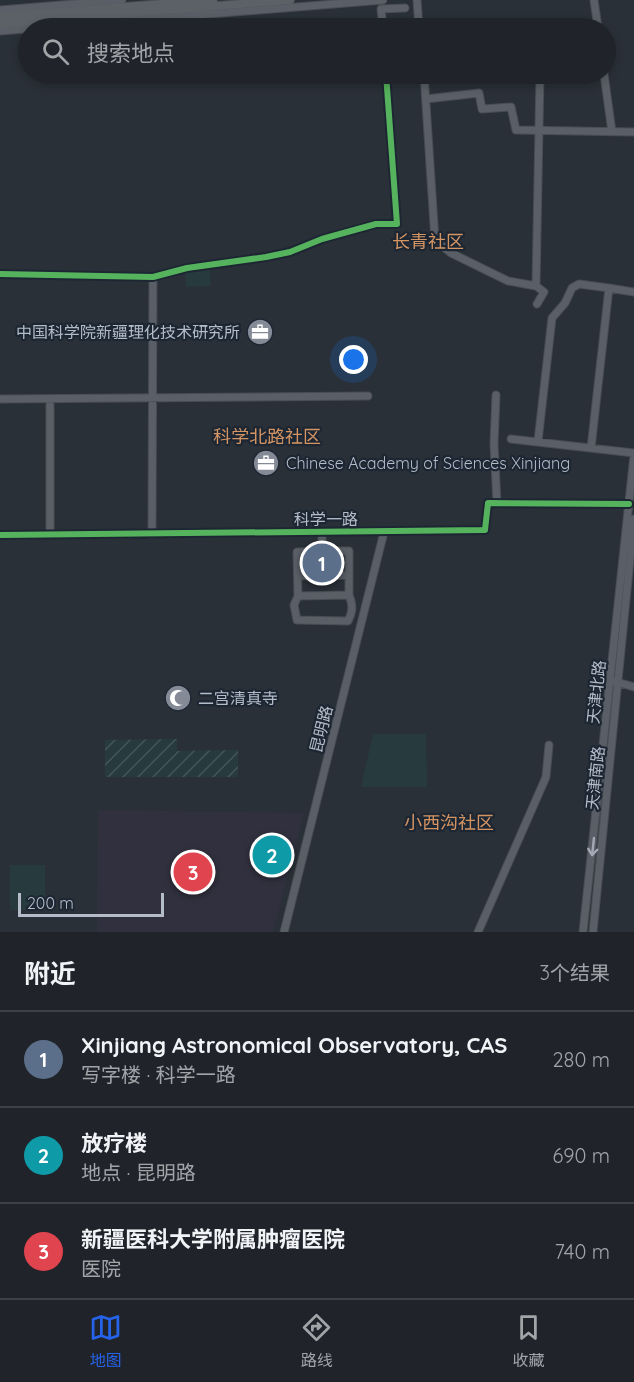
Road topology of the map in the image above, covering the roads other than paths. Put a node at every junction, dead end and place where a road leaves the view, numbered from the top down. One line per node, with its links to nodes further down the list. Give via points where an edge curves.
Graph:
1 (122, 0): 8 (street)
2 (213, 0): 9 (main road)
3 (290, 0): 10 (main road)
4 (383, 0): 11 (street)
5 (417, 0): 13 (street)
6 (594, 0): 14 (street)
7 (405, 8): 12 (street, via 381,9)
8 (0, 10)
9 (0, 17)
10 (72, 18)
11 (161, 18)
12 (382, 18)
13 (419, 18)
14 (597, 18)
15 (18, 23): 16 (main road)
16 (0, 24)
17 (18, 30): 18 (street)
18 (0, 31)
19 (387, 84): 28 (street, via 397,224 376,224 282,254 187,267)
20 (425, 84): 23 (street)
21 (540, 84): 24 (street)
22 (605, 84): 25 (street)
23 (426, 99): 24 (street, via 479,93 482,109 511,107 516,130); 29 (street, via 435,240 450,253 508,281)
24 (540, 130): 25 (street); 29 (street)
25 (612, 132): 26 (street)
26 (634, 132)
27 (0, 274): 28 (street)
28 (153, 277): 35 (street)
29 (536, 286): 32 (street, via 544,292)
30 (609, 288): 31 (street); 39 (street, via 579,284 552,318); 40 (street)
31 (634, 292)
32 (537, 304)
33 (495, 395): 42 (street)
34 (368, 396): 35 (street)
35 (154, 398): 37 (street); 48 (street)
36 (0, 399): 37 (street)
37 (50, 399): 47 (street)
38 (511, 439): 39 (street)
39 (537, 441): 40 (street)
40 (591, 447): 41 (street)
41 (634, 454): 43 (street)
42 (497, 503): 43 (street); 45 (street, 科学一路, via 489,503 485,530)
43 (629, 504): 51 (street)
44 (634, 519): 51 (street, 天津南路)
45 (384, 532): 46 (street, 科学一路); 59 (street, 昆明路)
46 (322, 533): 48 (street, 科学一路); 50 (street)
47 (50, 534): 48 (street, 科学一路); 49 (street, 科学一路)
48 (152, 534)
49 (0, 535)
50 (322, 551): 52 (street, via 349,551); 53 (street, via 297,552)
51 (626, 570): 56 (street, 天津南路)
52 (349, 575): 53 (street); 54 (street)
53 (298, 576): 55 (street)
54 (349, 595): 55 (street); 55 (street, via 352,613 348,621 297,620 294,605)
55 (298, 596)
56 (614, 682): 57 (street); 61 (street, 天津北路, one-way to 61); 62 (street, 天津南路)
57 (634, 687)
58 (549, 745): 60 (street, via 546,777)
59 (284, 932)
60 (478, 932)
61 (583, 932)
62 (593, 932)

